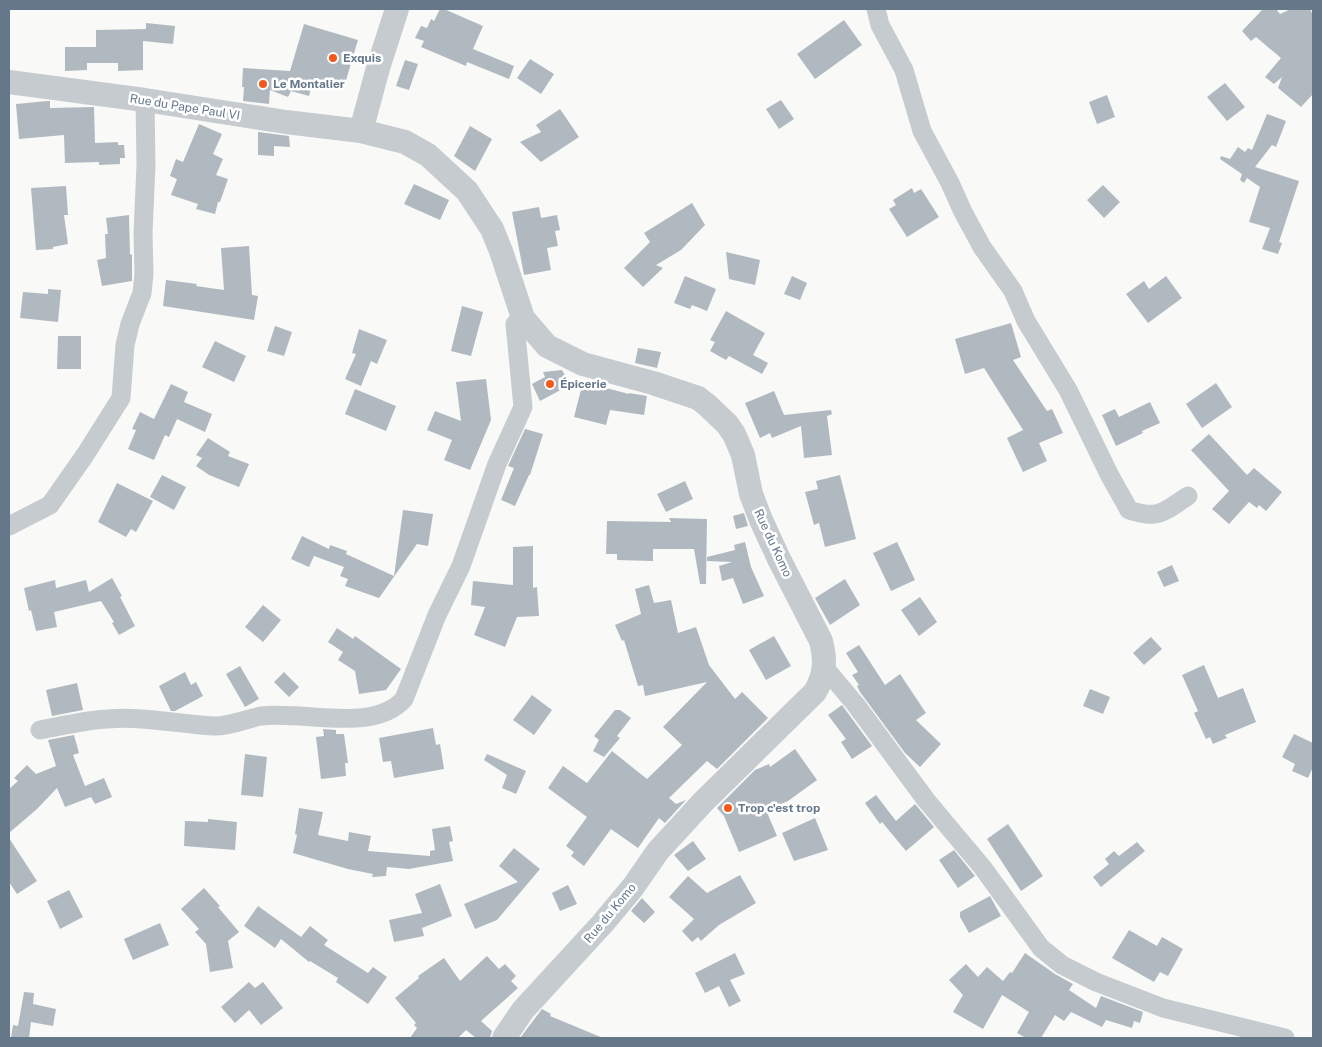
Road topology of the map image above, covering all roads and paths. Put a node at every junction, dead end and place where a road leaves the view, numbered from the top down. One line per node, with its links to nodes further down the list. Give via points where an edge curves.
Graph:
1 (397, 9): 5 (street)
2 (876, 9): 7 (street, via 880,25 904,70 922,131 982,247 1013,291 1026,321 1068,390 1129,510 1157,515)
3 (9, 82): 4 (street, Rue du Pape Paul VI)
4 (145, 100): 5 (street, Rue du Pape Paul VI); 8 (street, via 144,274 142,293 125,345 121,398 50,505)
5 (361, 131): 6 (street, Rue du Komo, via 413,146 428,155 468,191 492,229)
6 (524, 318): 9 (street, Rue du Komo, via 547,346 565,356 682,392 707,405 727,424 743,455 751,494 761,520 821,641); 10 (street, via 516,324 523,407 497,464 461,566 399,706 375,716 358,718 263,716 216,726 143,718 107,719)
7 (1188, 496)
8 (9, 526)
9 (825, 668): 11 (street, Rue du Komo, via 814,692 665,844 603,923 523,1010); 12 (street, via 1042,948 1062,965 1163,1008)
10 (40, 730)
11 (504, 1038)
12 (1285, 1038)

